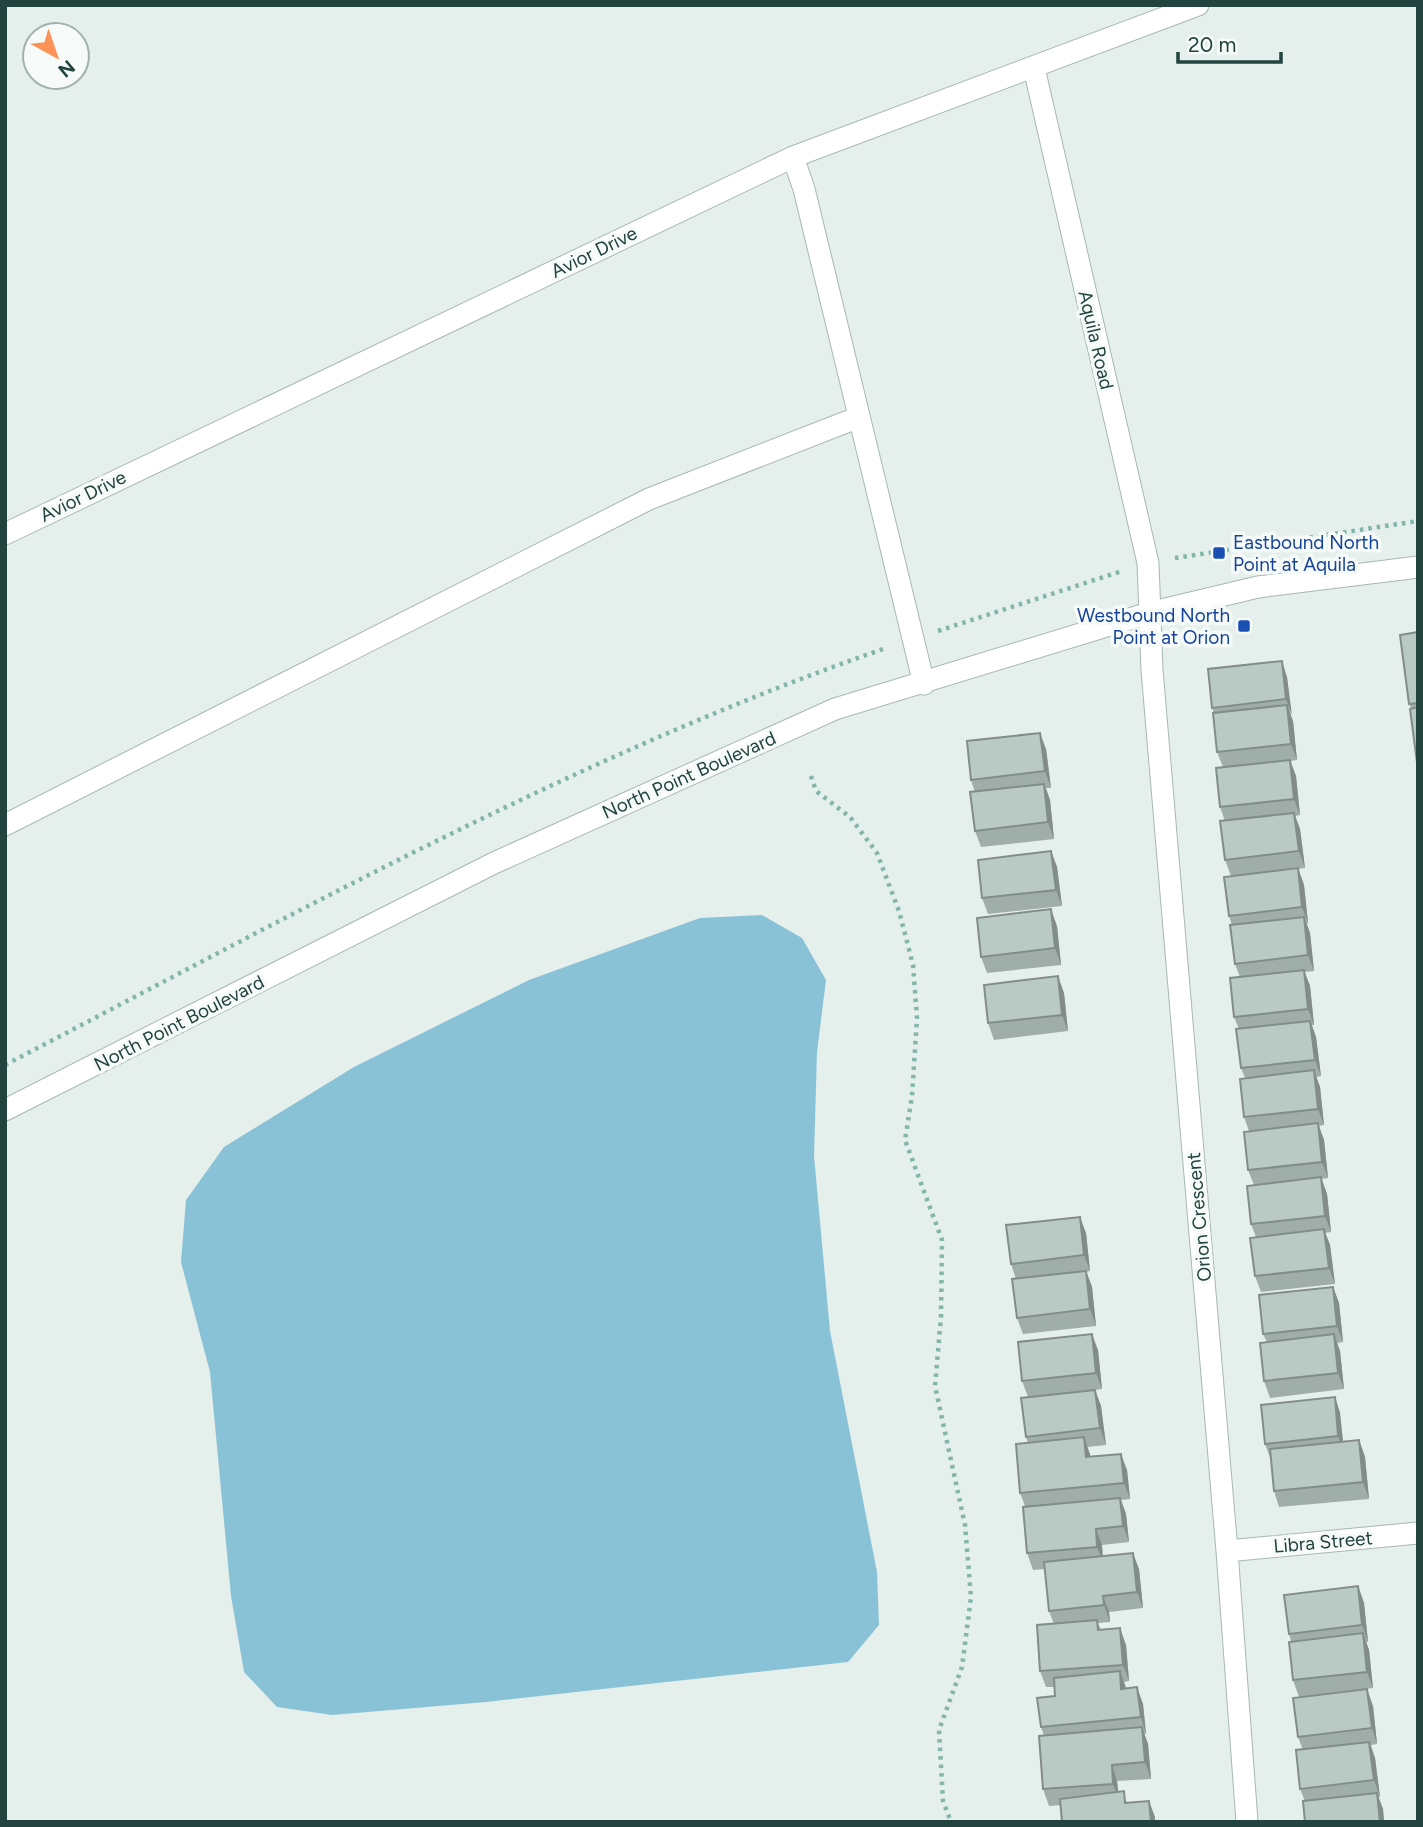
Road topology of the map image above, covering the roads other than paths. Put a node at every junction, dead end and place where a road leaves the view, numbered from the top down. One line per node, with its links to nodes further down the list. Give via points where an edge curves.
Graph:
1 (1198, 5): 2 (street, Avior Drive)
2 (1034, 68): 3 (street, Avior Drive); 7 (street, Aquila Road, via 1147,563)
3 (793, 157): 4 (street); 5 (street, Avior Drive)
4 (859, 416): 8 (street); 9 (street, via 649,499)
5 (5, 534)
6 (1418, 568): 7 (street, North Point Boulevard, via 1258,587)
7 (1149, 613): 8 (street, North Point Boulevard); 12 (street, Orion Crescent)
8 (924, 684): 10 (street, North Point Boulevard, via 835,709 494,863)
9 (5, 825)
10 (5, 1110)
11 (1418, 1533): 12 (street, Libra Street)
12 (1227, 1551): 13 (street, Orion Crescent)
13 (1247, 1822)

